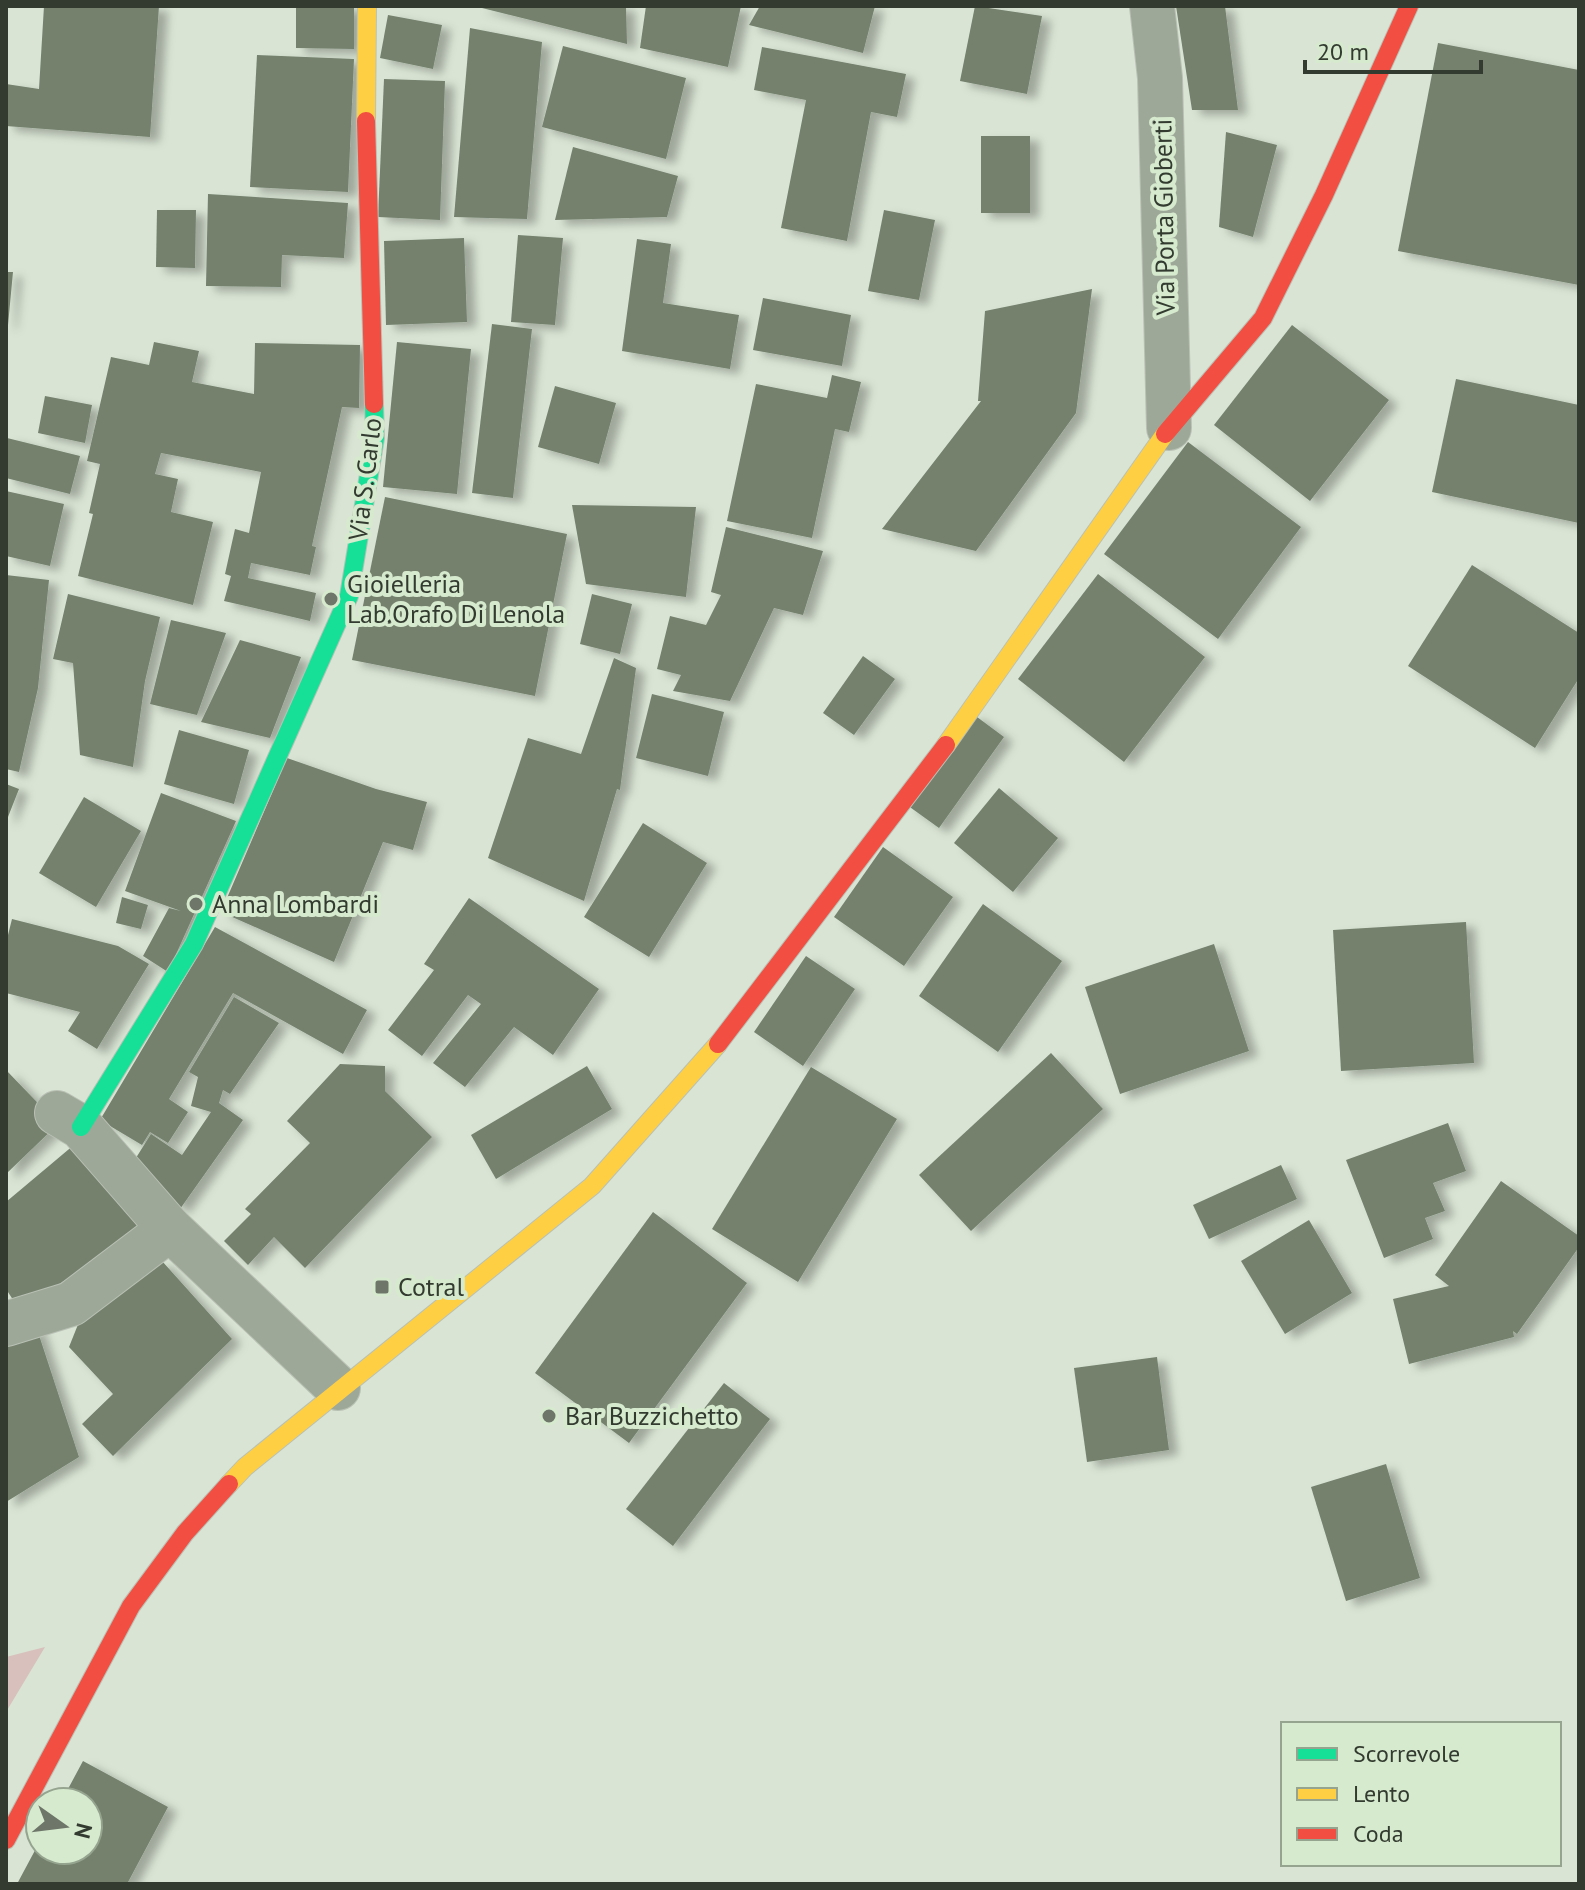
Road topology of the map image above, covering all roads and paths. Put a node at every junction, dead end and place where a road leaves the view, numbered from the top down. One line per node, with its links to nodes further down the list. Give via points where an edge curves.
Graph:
1 (367, 6): 5 (street, Via S. Carlo, via 365,169 375,438 349,596 194,944)
2 (1152, 6): 4 (street, Via Porta Gioberti, via 1160,78)
3 (1409, 6): 4 (street, via 1263,318)
4 (1169, 428): 8 (street, via 982,697 709,1057 592,1186)
5 (69, 1120): 6 (street)
6 (170, 1229): 7 (street, via 71,1304); 8 (street)
7 (6, 1324)
8 (338, 1388): 9 (street, via 245,1467 131,1606)
9 (6, 1840)

